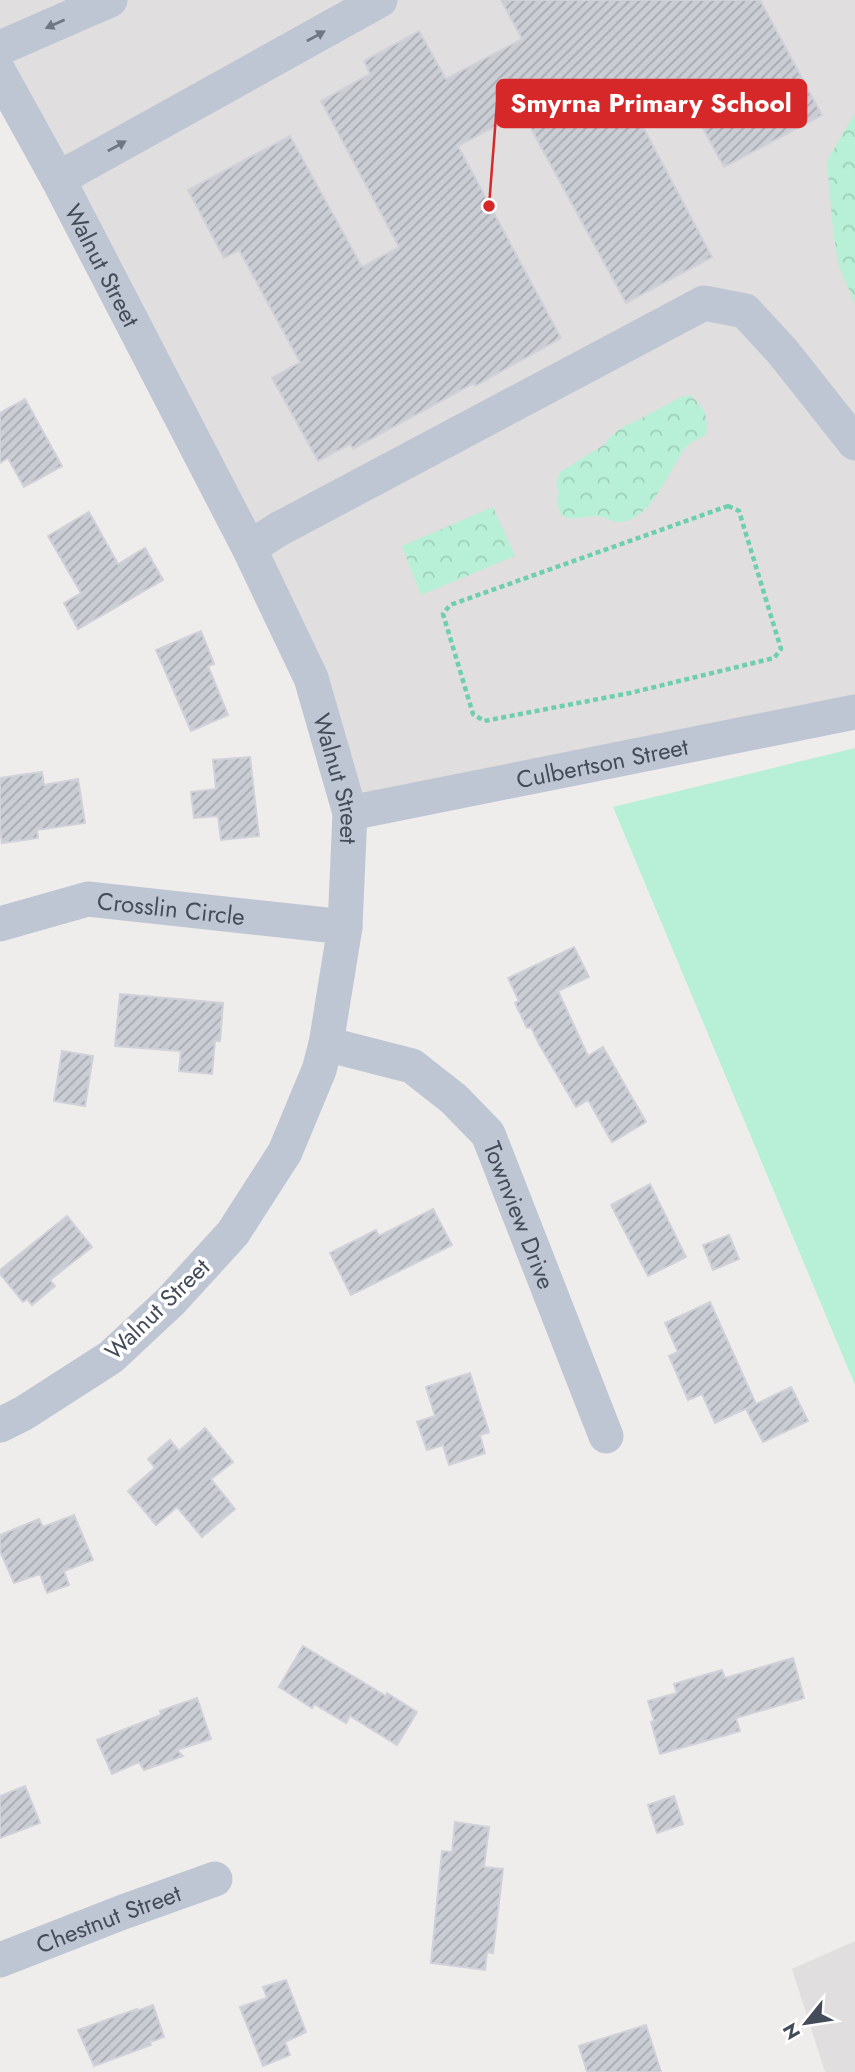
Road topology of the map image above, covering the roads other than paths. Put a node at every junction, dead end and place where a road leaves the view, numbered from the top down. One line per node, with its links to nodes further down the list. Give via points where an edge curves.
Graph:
1 (110, 0): 3 (street, one-way to 3)
2 (380, 0): 5 (street, one-way to 2)
3 (0, 48)
4 (0, 74): 5 (street, Walnut Street)
5 (58, 179): 7 (street, Walnut Street)
6 (855, 443): 7 (street, via 745,312 704,303)
7 (249, 548): 9 (street, Walnut Street, via 311,678)
8 (855, 712): 9 (street, Culbertson Street)
9 (350, 813): 11 (street, Walnut Street)
10 (0, 924): 11 (street, Crosslin Circle, via 88,900)
11 (345, 927): 12 (street, Walnut Street)
12 (326, 1044): 13 (street, Walnut Street, via 285,1152 233,1233 111,1357); 14 (street, Townview Drive, via 412,1066 488,1134)
13 (0, 1424)
14 (606, 1436)
15 (215, 1879): 16 (street, Chestnut Street)
16 (0, 1960)

